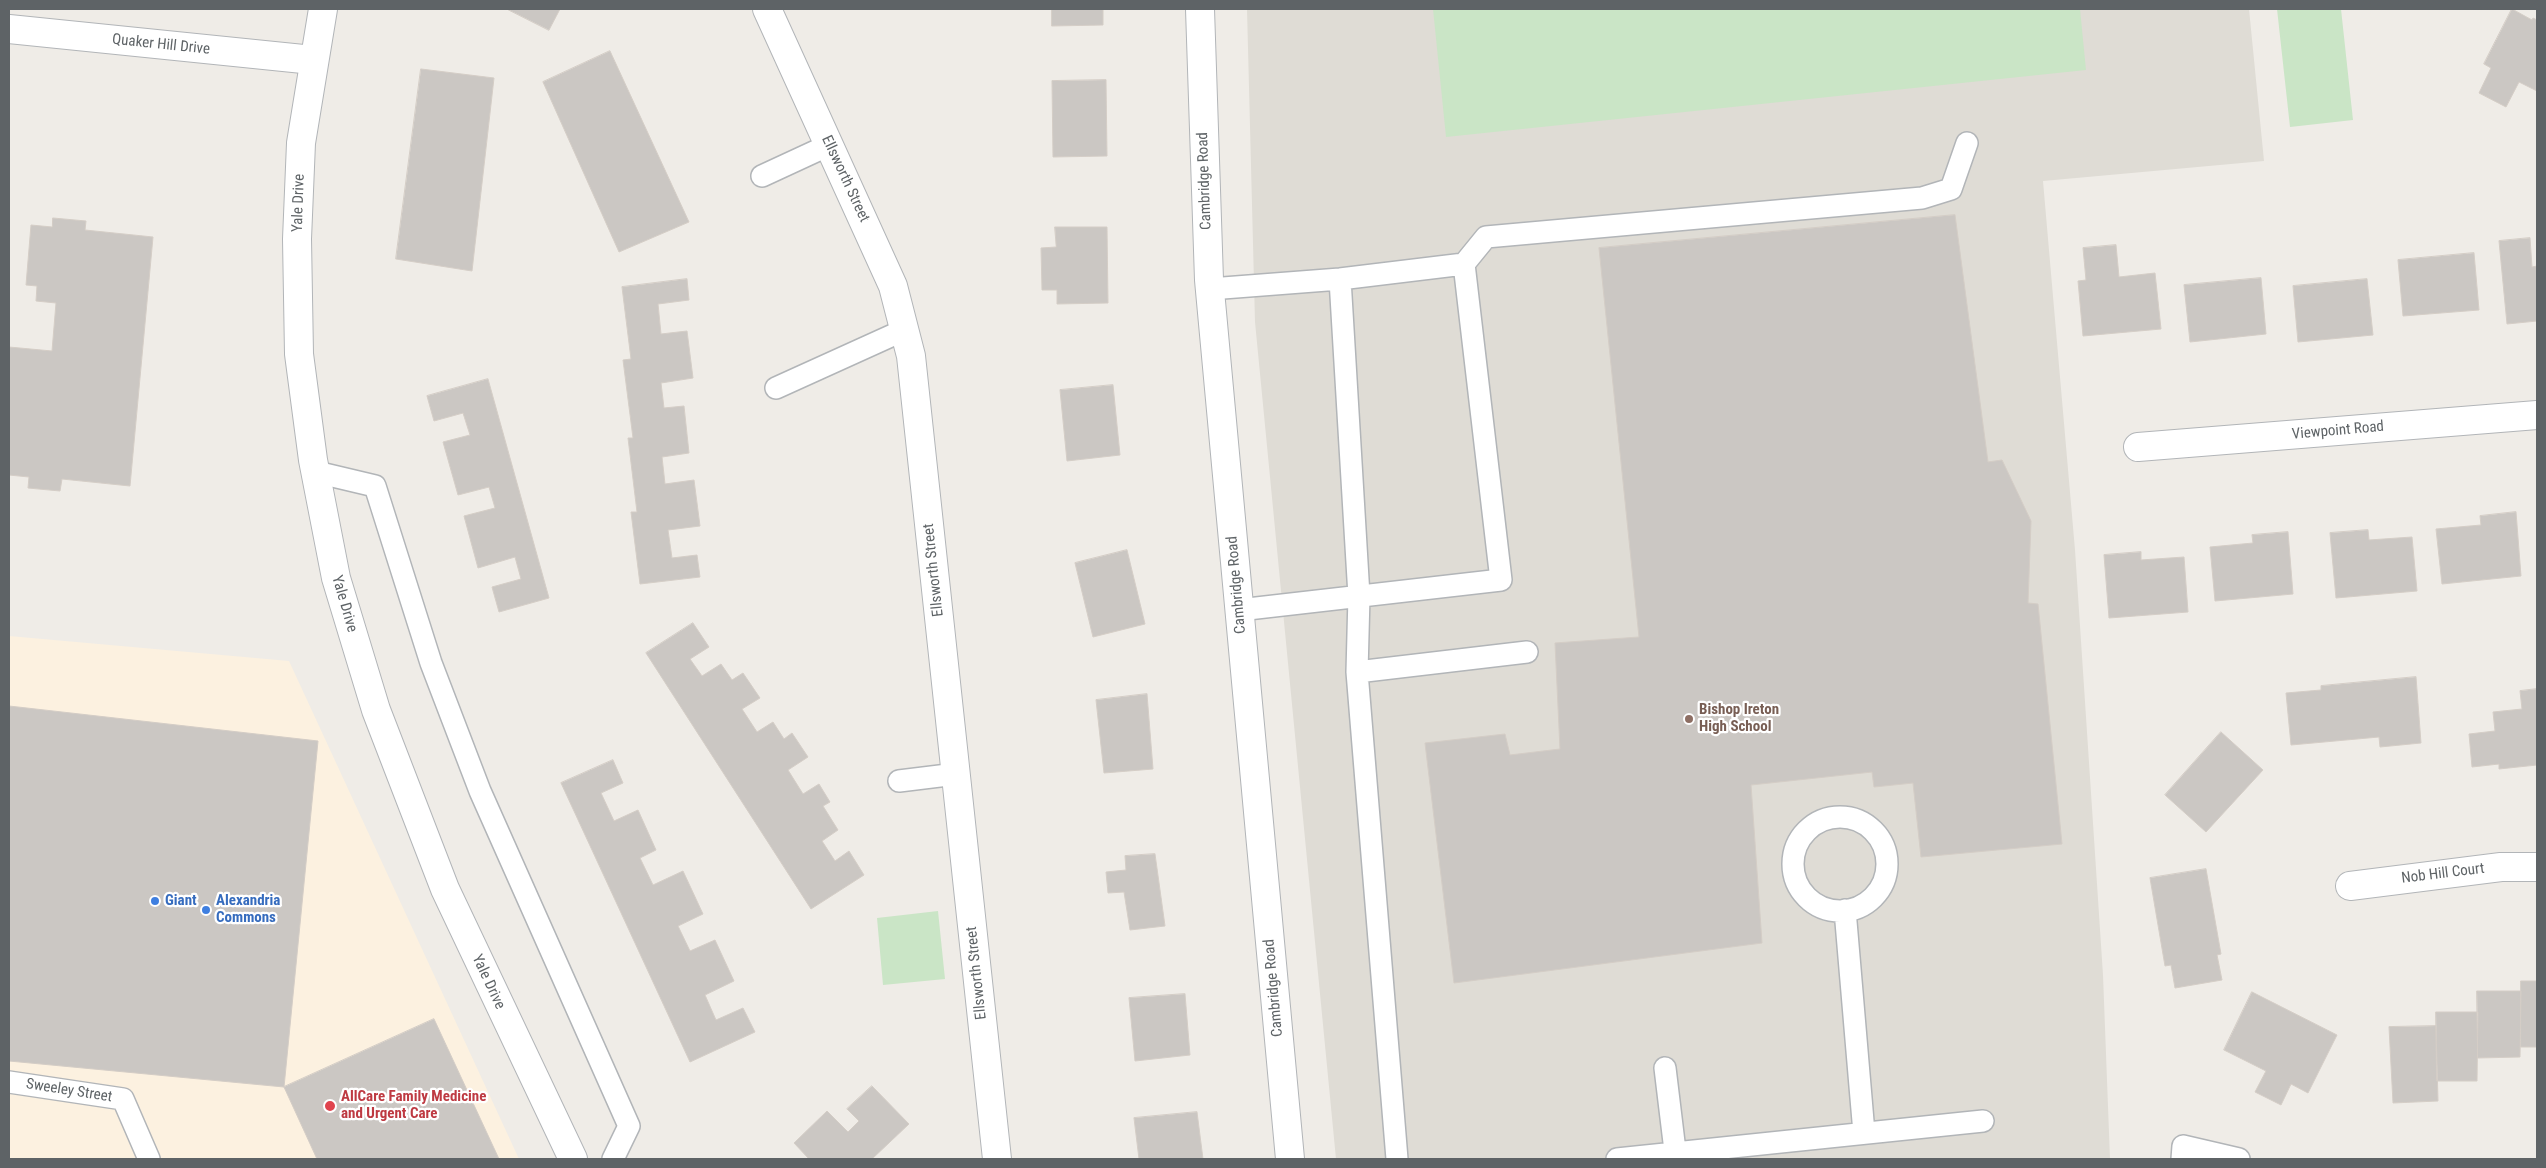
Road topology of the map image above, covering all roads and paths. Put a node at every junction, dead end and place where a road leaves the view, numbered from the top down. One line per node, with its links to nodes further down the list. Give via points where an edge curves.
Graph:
1 (323, 9): 5 (street, Yale Drive)
2 (767, 9): 7 (street, Ellsworth Street)
3 (1200, 9): 11 (street, Cambridge Road)
4 (9, 29): 5 (street, Quaker Hill Drive)
5 (313, 60): 16 (street, Yale Drive, via 301,143 297,239 298,354)
6 (1967, 143): 9 (lane, via 1951,189 1922,198 1486,237)
7 (829, 145): 8 (lane); 12 (street, Ellsworth Street, via 893,286)
8 (762, 176)
9 (1464, 264): 10 (lane); 17 (lane, via 1501,580)
10 (1340, 279): 11 (lane); 17 (lane)
11 (1210, 289): 18 (street, Cambridge Road)
12 (904, 330): 13 (lane); 21 (street, Ellsworth Street, via 911,356)
13 (776, 388)
14 (2537, 415): 15 (street, Viewpoint Road)
15 (2138, 448)
16 (316, 472): 32 (street, Yale Drive, via 336,578 376,710 444,889); 33 (lane, via 374,486 431,663 480,790 629,1126)
17 (1359, 596): 18 (lane); 20 (lane)
18 (1239, 610): 35 (street, Cambridge Road)
19 (1527, 652): 20 (lane)
20 (1357, 672): 36 (lane)
21 (956, 774): 22 (lane); 34 (street, Ellsworth Street)
22 (899, 781)
23 (2537, 867): 24 (street, Nob Hill Court, via 2501,867)
24 (2350, 886)
25 (1845, 910): 25 (lane, via 1829,910 1812,901 1795,879 1793,863 1802,836 1823,820 1833,817 1864,823 1880,839 1887,864 1884,880 1871,900); 29 (lane)
26 (1665, 1068): 30 (lane)
27 (9, 1082): 31 (lane, Sweeley Street, via 124,1100)
28 (1983, 1121): 29 (lane)
29 (1864, 1133): 30 (lane)
30 (1675, 1156): 37 (lane)
31 (149, 1159)
32 (573, 1159)
33 (613, 1159)
34 (997, 1159)
35 (1290, 1159)
36 (1397, 1159)
37 (1617, 1159)
38 (2182, 1159): 39 (lane, via 2183,1146)
39 (2239, 1159)

